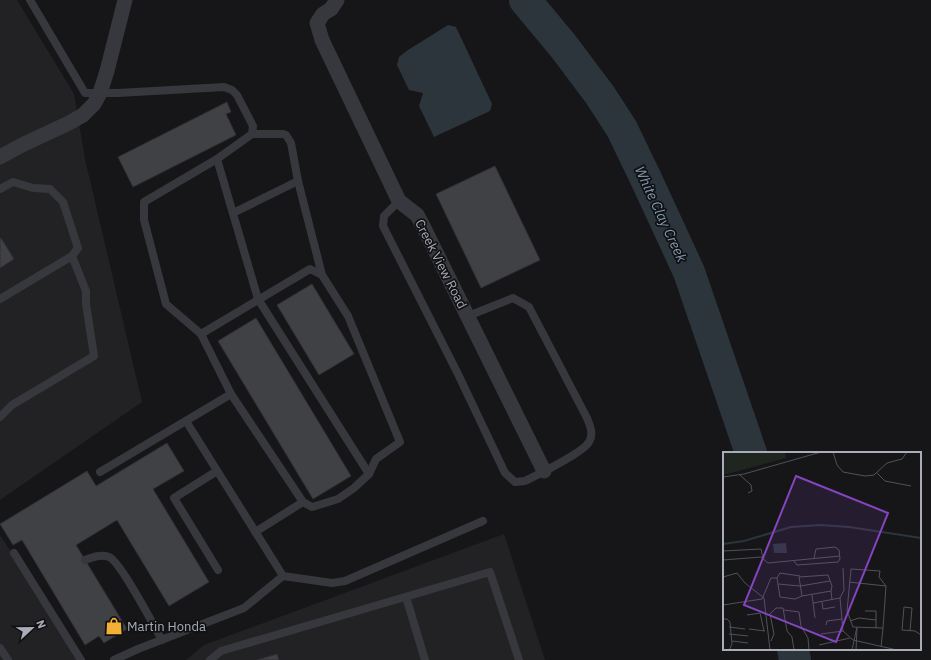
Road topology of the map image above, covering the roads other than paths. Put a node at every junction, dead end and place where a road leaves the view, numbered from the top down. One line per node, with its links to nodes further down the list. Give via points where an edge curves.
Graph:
1 (30, 0): 4 (lane, via 85,93)
2 (125, 0): 4 (street)
3 (338, 0): 10 (street, Creek View Road, via 317,23 319,33)
4 (100, 93): 5 (lane, via 224,87 237,95 253,126); 6 (street, via 94,104 82,115)
5 (252, 134): 7 (lane); 8 (lane, via 286,135)
6 (0, 157)
7 (217, 159): 11 (lane); 17 (lane, via 144,202 144,220 166,304)
8 (298, 182): 11 (lane); 13 (lane)
9 (0, 188): 12 (lane, via 13,182 33,188 50,189 64,202 78,248)
10 (399, 201): 16 (street, Creek View Road, via 417,215); 22 (lane, via 384,216 383,226 505,473 515,482 525,481)
11 (233, 213): 15 (lane)
12 (72, 256): 14 (lane); 19 (lane, via 86,291 94,356 12,405)
13 (322, 275): 15 (lane, via 310,269); 24 (lane, via 348,316 400,442 376,459)
14 (0, 299)
15 (258, 299): 17 (lane); 24 (lane)
16 (468, 316): 22 (street, Creek View Road); 22 (lane, via 514,298 529,307 587,418 592,432 589,442 581,451)
17 (201, 334): 18 (lane)
18 (231, 394): 20 (lane); 25 (lane)
19 (0, 417)
20 (186, 421): 21 (lane); 23 (lane)
21 (217, 471): 27 (lane); 30 (lane, via 174,498)
22 (544, 471)
23 (100, 472)
24 (369, 474): 25 (lane, via 338,499 312,507)
25 (303, 502): 27 (lane)
26 (483, 521): 31 (lane, via 345,581 332,582)
27 (255, 532): 31 (lane)
28 (14, 553): 36 (lane)
29 (85, 560): 33 (lane, via 110,557 120,568)
30 (218, 570)
31 (283, 576): 33 (lane, via 244,608)
32 (406, 597): 38 (lane, via 221,652); 39 (lane); 40 (lane, via 490,572)
33 (162, 640): 37 (lane)
34 (0, 648): 35 (lane)
35 (8, 660)
36 (81, 660)
37 (114, 660)
38 (210, 660)
39 (425, 660)
40 (519, 660)

